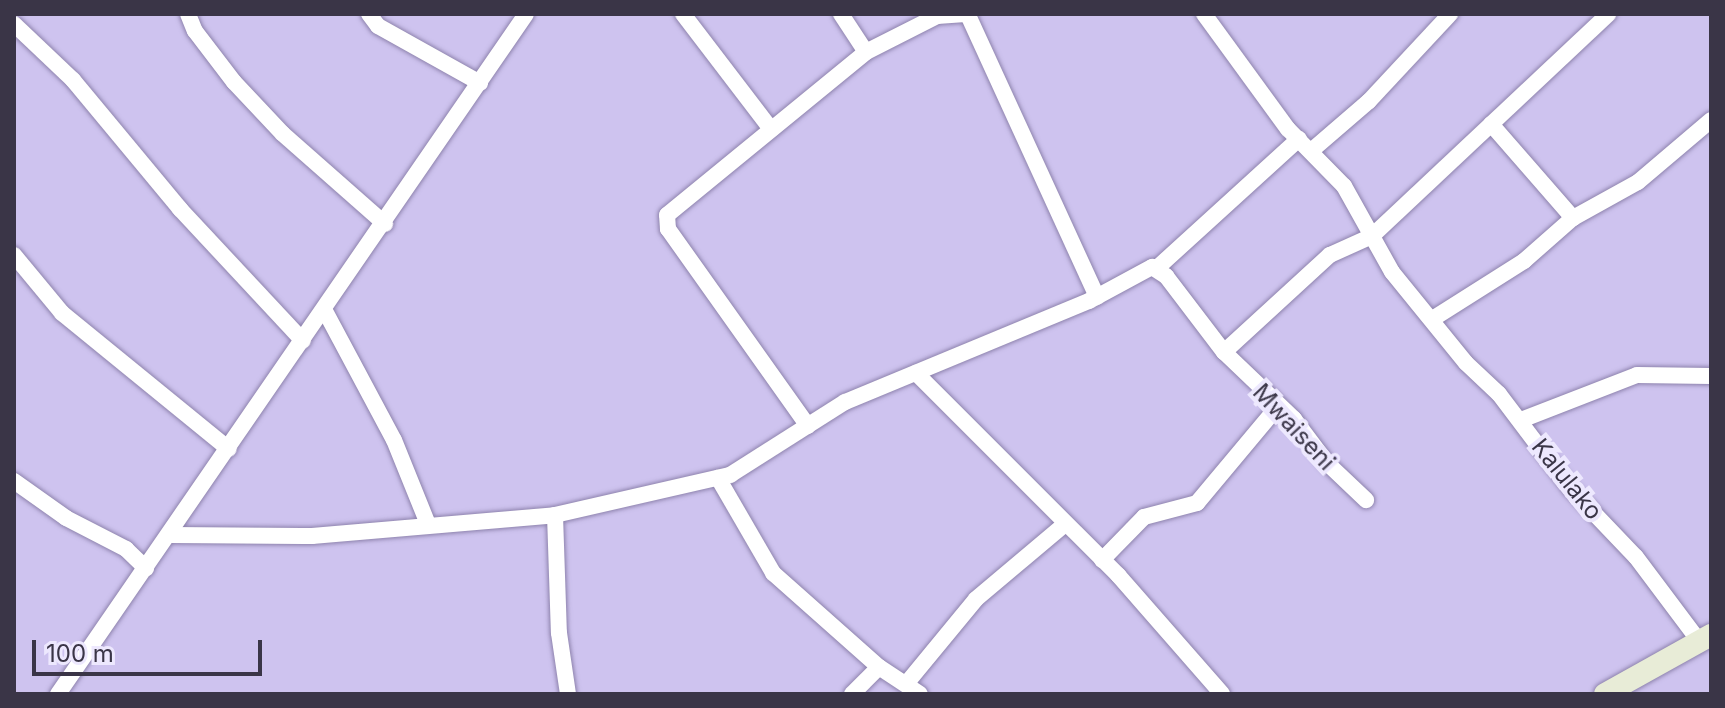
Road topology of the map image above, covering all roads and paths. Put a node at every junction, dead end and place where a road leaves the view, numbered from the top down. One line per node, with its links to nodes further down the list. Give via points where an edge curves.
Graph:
1 (188, 14): 18 (street, via 234,82 283,134)
2 (369, 14): 12 (street, via 378,26)
3 (526, 14): 12 (street)
4 (683, 14): 15 (street)
5 (841, 14): 11 (street)
6 (968, 14): 11 (street, via 937,16); 22 (street)
7 (1204, 14): 16 (street, Kalulako)
8 (1450, 14): 16 (street, via 1369,101)
9 (1608, 14): 14 (street)
10 (14, 24): 25 (street, via 73,80 180,209)
11 (866, 52): 15 (street)
12 (480, 83): 18 (street)
13 (1711, 120): 17 (street, via 1638,182)
14 (1491, 124): 17 (street); 19 (street)
15 (771, 129): 31 (street, via 674,207 665,222)
16 (1305, 145): 19 (street, Kalulako, via 1344,186); 21 (street)
17 (1573, 218): 24 (street, via 1524,261)
18 (385, 224): 23 (street)
19 (1372, 236): 24 (street, Kalulako, via 1392,272); 26 (street, via 1330,255)
20 (14, 255): 32 (street, via 62,313)
21 (1157, 268): 22 (street, via 1146,268); 26 (street, Mwaiseni)
22 (1097, 297): 27 (street)
23 (325, 311): 25 (street); 37 (street, via 394,440)
24 (1434, 318): 30 (street, Kalulako, via 1466,363)
25 (303, 341): 32 (street)
26 (1224, 352): 29 (street, Mwaiseni)
27 (916, 373): 31 (street, via 845,402); 38 (street)
28 (1711, 376): 30 (street, via 1637,375)
29 (1278, 406): 35 (street, Mwaiseni); 40 (street, via 1197,503 1144,517)
30 (1521, 420): 42 (street, Kalulako, via 1570,488)
31 (808, 426): 33 (street, via 746,468)
32 (229, 449): 39 (street)
33 (718, 478): 36 (street); 43 (street, via 773,573)
34 (14, 481): 41 (street, via 66,518 126,549)
35 (1366, 500)
36 (555, 515): 37 (street); 46 (street, via 559,633)
37 (428, 524): 39 (street, via 312,536)
38 (1065, 524): 40 (street); 44 (street, via 976,599)
39 (171, 535): 41 (street)
40 (1102, 560): 48 (street)
41 (146, 568): 45 (street)
42 (1705, 638): 49 (street)
43 (879, 667): 44 (street); 47 (street)
44 (913, 689)
45 (58, 694)
46 (568, 694)
47 (852, 694)
48 (1222, 694)
49 (1605, 694)

